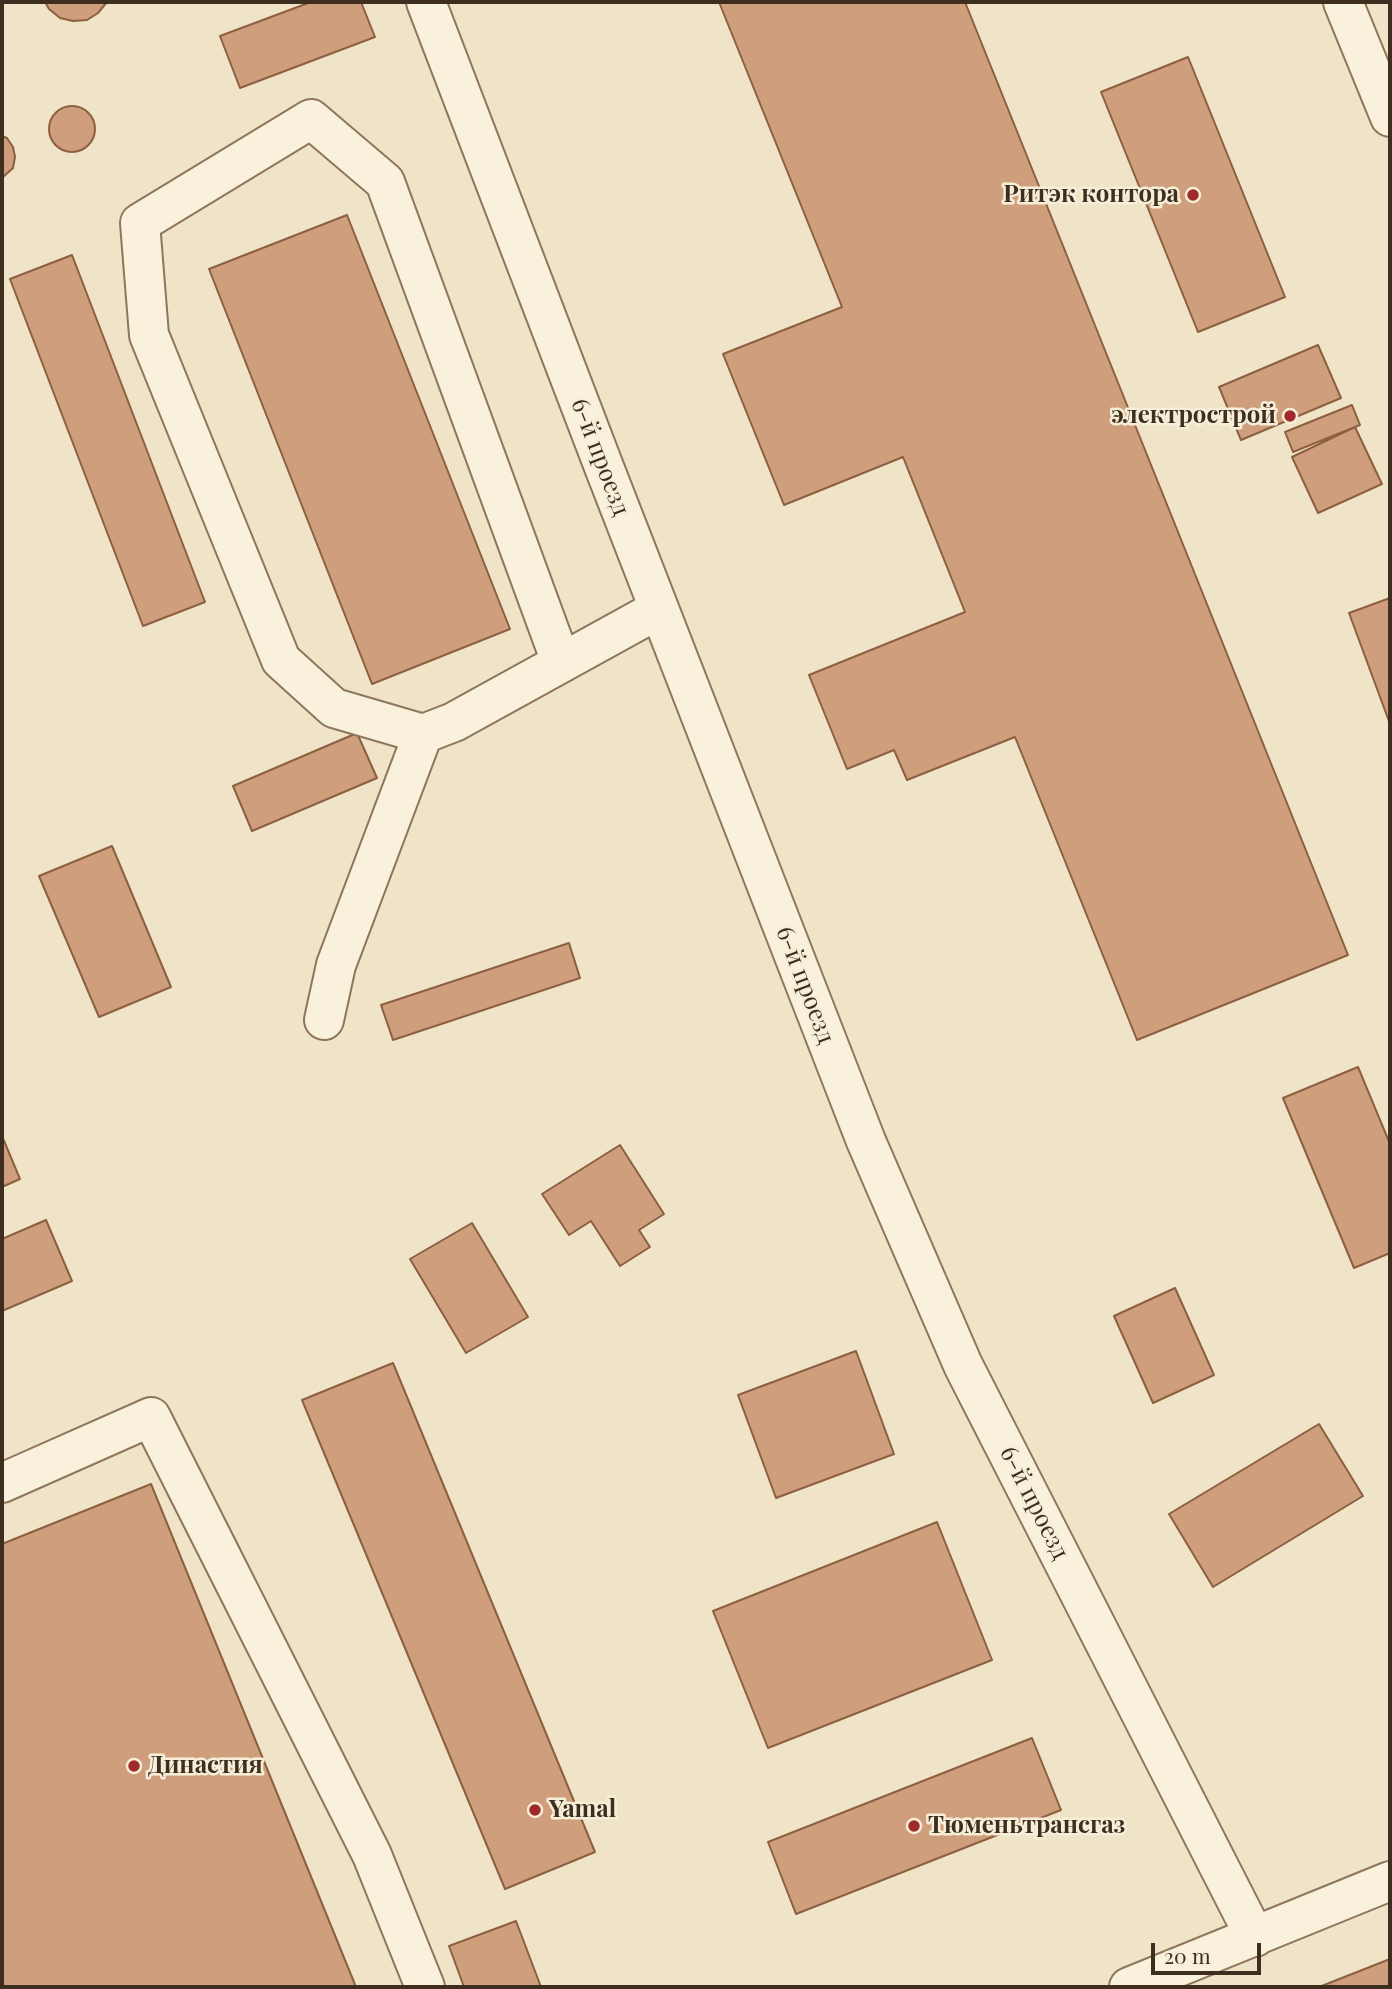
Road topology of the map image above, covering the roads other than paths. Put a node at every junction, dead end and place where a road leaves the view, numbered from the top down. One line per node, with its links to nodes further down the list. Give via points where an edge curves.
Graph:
1 (426, 2): 4 (street, 6-й проезд)
2 (1343, 2): 3 (street)
3 (1390, 117)
4 (659, 609): 5 (street); 10 (street, 6-й проезд, via 866,1141 963,1365)
5 (561, 662): 6 (street, via 454,722); 6 (street, via 385,182 311,119 141,223 149,335 281,660 334,708)
6 (423, 734): 7 (street, via 336,965)
7 (324, 1020)
8 (2, 1483): 11 (street, via 151,1417 372,1855)
9 (1390, 1881): 10 (street)
10 (1255, 1937): 12 (street)
11 (425, 1987)
12 (1129, 1987)

